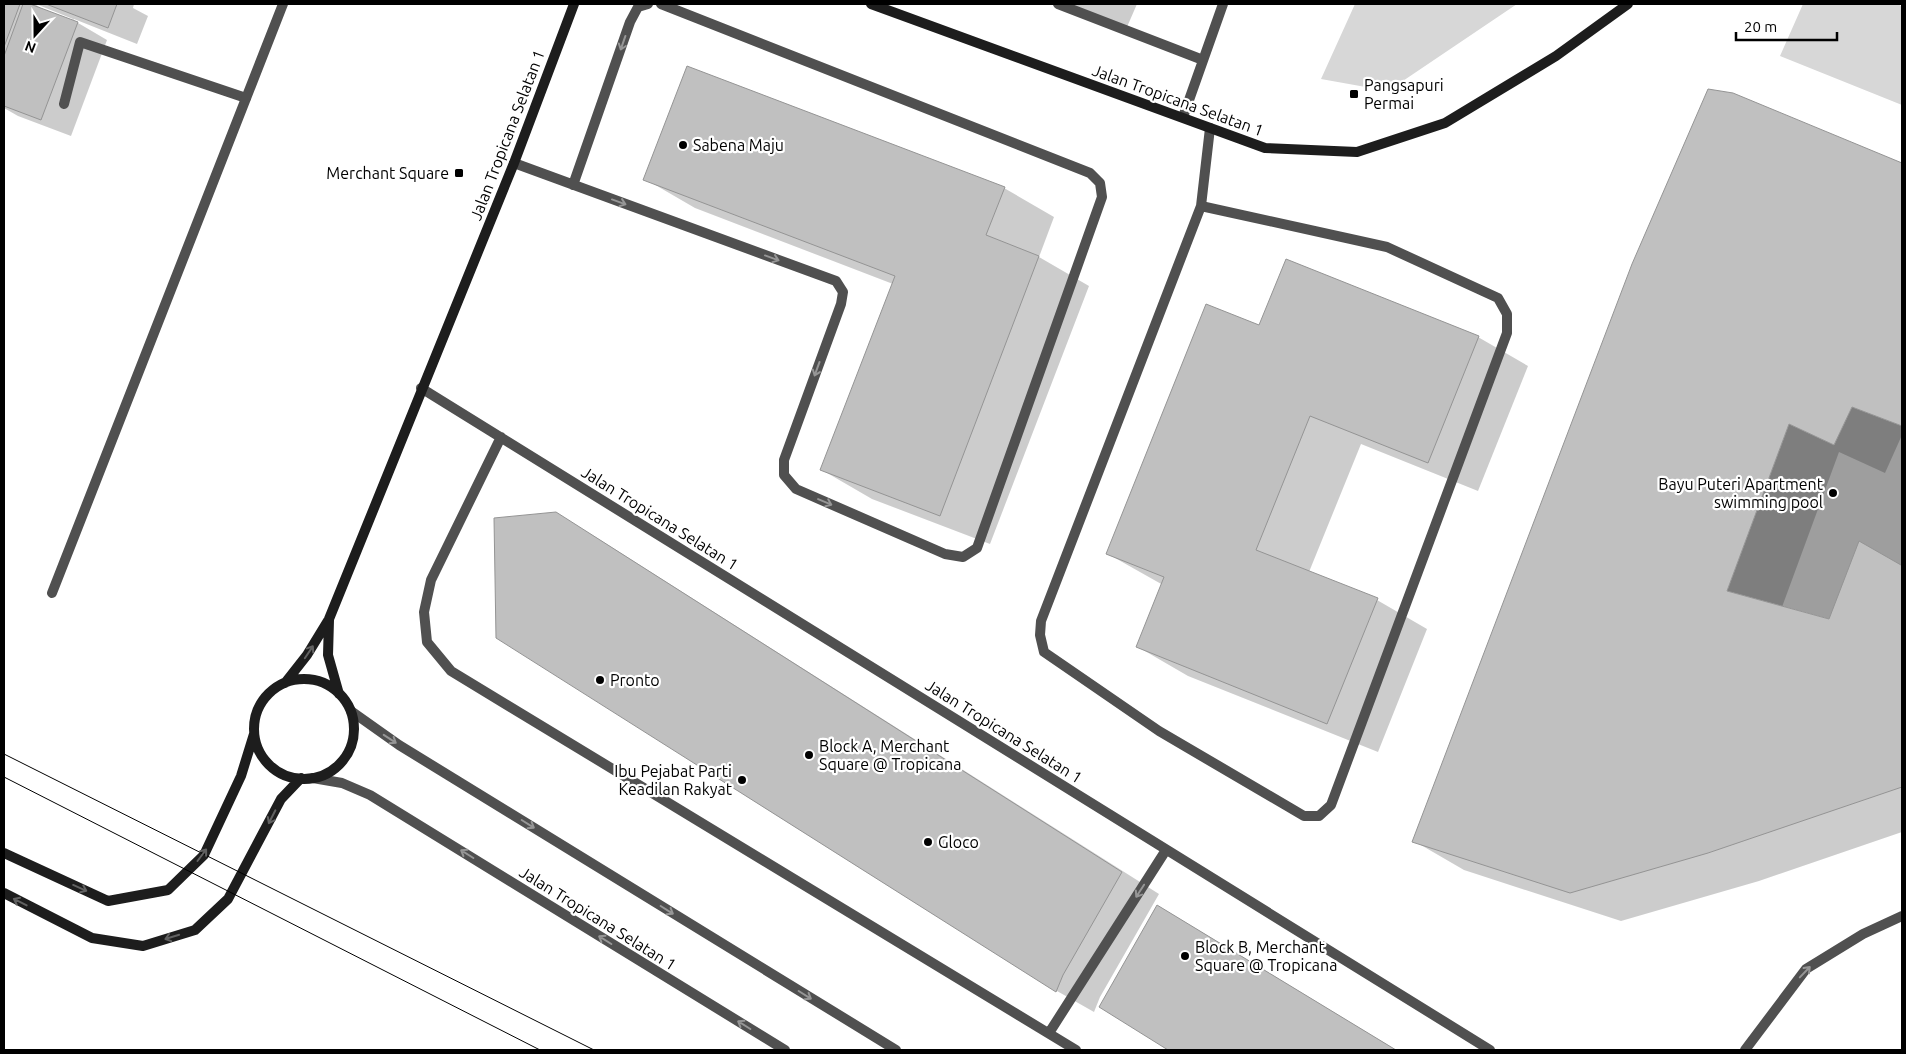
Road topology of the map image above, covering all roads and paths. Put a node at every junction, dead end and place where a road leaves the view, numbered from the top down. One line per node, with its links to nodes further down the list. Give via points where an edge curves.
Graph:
1 (283, 4): 10 (street)
2 (574, 4): 14 (street, Jalan Tropicana Selatan 1)
3 (648, 4): 15 (street, one-way to 15, via 638,7 630,22)
4 (661, 4): 15 (street, one-way to 4, via 836,281 843,292 841,304 784,460 784,476 796,489 945,554 963,557 977,548 1102,197 1100,183 1090,173)
5 (871, 4): 12 (street, Jalan Tropicana Selatan 1)
6 (1058, 4): 9 (street)
7 (1222, 4): 9 (street)
8 (1628, 4): 13 (street, Jalan Tropicana Selatan 1, via 1556,56 1446,123 1357,152 1265,148)
9 (1203, 60): 12 (street)
10 (246, 98): 11 (street, via 80,42); 19 (street)
11 (64, 104)
12 (1183, 118): 13 (street, Jalan Tropicana Selatan 1)
13 (1210, 128): 16 (street)
14 (514, 163): 15 (street); 17 (street, Jalan Tropicana Selatan 1)
15 (574, 185)
16 (1201, 206): 16 (street, via 1041,621 1040,635 1044,652 1159,731 1304,816 1319,816 1331,805 1507,333 1507,314 1498,298 1387,247)
17 (422, 388): 18 (street, Jalan Tropicana Selatan 1); 20 (street, Jalan Tropicana Selatan 1)
18 (502, 437): 27 (street, Jalan Tropicana Selatan 1); 31 (street, via 431,580 424,612 427,642 451,671)
19 (52, 593)
20 (329, 618): 21 (street, one-way to 20, via 307,655); 22 (street, via 328,655)
21 (285, 683): 22 (street, via 299,679 314,680); 24 (street, via 261,703)
22 (339, 694): 23 (street)
23 (351, 711): 26 (street, via 354,739 348,753 327,773); 33 (street, one-way to 33, via 398,745)
24 (254, 734): 25 (street, via 259,751 269,764 284,774); 28 (street, one-way to 24, via 108,901 168,890 204,855 241,776)
25 (300, 778): 26 (street); 29 (street, one-way to 29, via 281,799 228,900 195,930 143,946 92,938)
26 (313, 778): 32 (street, Jalan Tropicana Selatan 1, one-way to 26, via 370,795 342,783)
27 (1166, 850): 31 (street, one-way to 31); 35 (street, Jalan Tropicana Selatan 1)
28 (4, 853)
29 (4, 893)
30 (1902, 916): 36 (street, one-way to 30, via 1806,969 1863,934)
31 (1049, 1033): 34 (street)
32 (785, 1050)
33 (896, 1050)
34 (1076, 1050)
35 (1490, 1050)
36 (1745, 1050)

